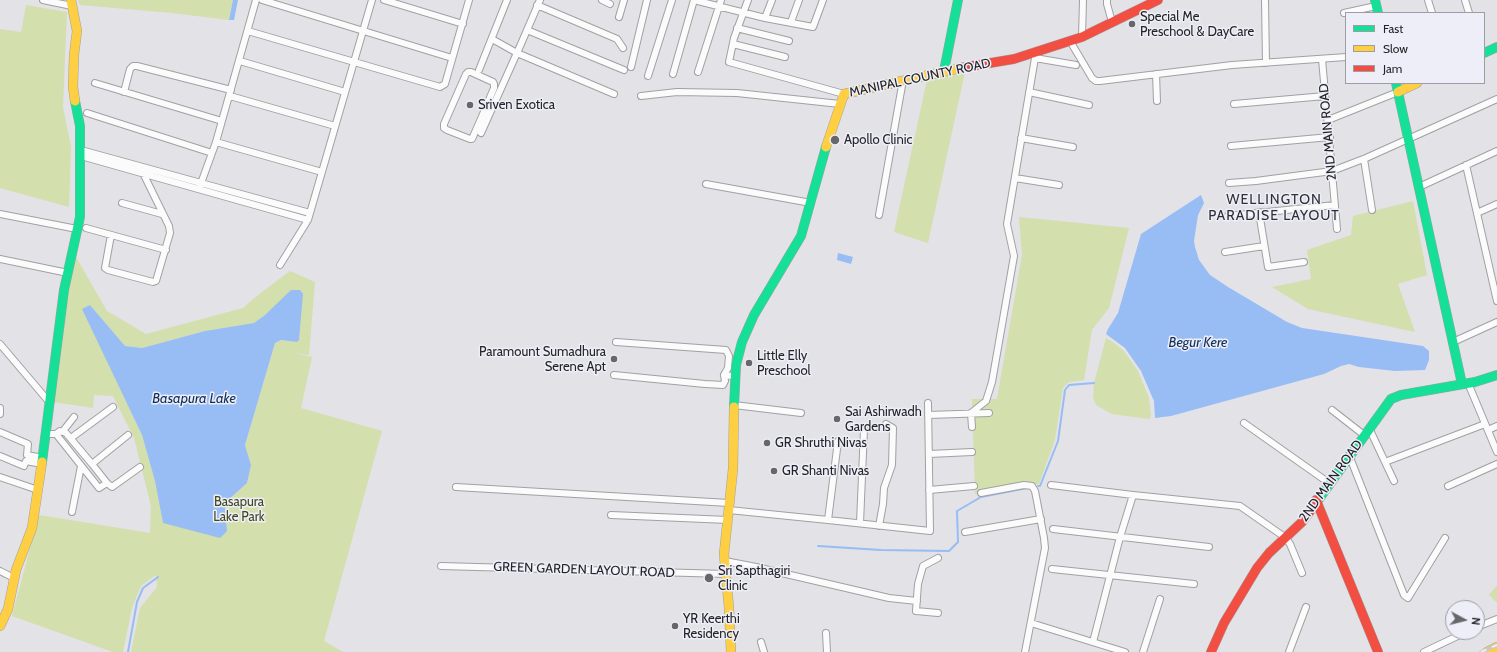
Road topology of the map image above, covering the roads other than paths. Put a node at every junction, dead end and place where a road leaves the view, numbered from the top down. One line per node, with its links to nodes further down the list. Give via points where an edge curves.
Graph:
1 (44, 0): 24 (street)
2 (256, 0): 41 (street)
3 (262, 0): 39 (street)
4 (372, 0): 39 (street)
5 (384, 0): 37 (street)
6 (469, 0): 37 (street)
7 (507, 0): 43 (street)
8 (602, 0): 27 (street)
9 (624, 0): 33 (street)
10 (647, 0): 60 (street)
11 (672, 0): 67 (street)
12 (695, 0): 26 (street); 65 (street)
13 (748, 0): 29 (street)
14 (772, 0): 34 (street)
15 (799, 0): 35 (street)
16 (823, 0): 35 (street, via 813,27)
17 (958, 0): 63 (street)
18 (1083, 0): 42 (street)
19 (1107, 0): 36 (street)
20 (1158, 0): 36 (street, MANIPAL COUNTY ROAD)
21 (1265, 0): 58 (street)
22 (1428, 0): 31 (street)
23 (1465, 0): 32 (street)
24 (72, 3): 99 (street, via 77,31 73,87 80,126)
25 (538, 3): 40 (street); 48 (street, via 617,39)
26 (720, 3): 29 (street); 64 (street)
27 (610, 4)
28 (1376, 6): 30 (street)
29 (743, 12): 34 (street); 38 (street)
30 (1349, 12)
31 (1432, 12)
32 (1469, 12)
33 (619, 17)
34 (766, 18): 35 (street)
35 (791, 22)
36 (1112, 22): 42 (street, MANIPAL COUNTY ROAD)
37 (463, 24): 54 (street)
38 (737, 28): 44 (street); 46 (street)
39 (363, 30): 54 (street); 57 (street)
40 (527, 30): 49 (street); 62 (street)
41 (248, 31): 56 (street); 57 (street)
42 (1082, 37): 45 (street, MANIPAL COUNTY ROAD)
43 (492, 39): 49 (street); 61 (street)
44 (789, 41)
45 (1070, 41): 51 (street, MANIPAL COUNTY ROAD); 66 (street, via 1096,81)
46 (733, 44): 52 (street); 77 (street, via 729,62)
47 (1497, 47): 50 (street)
48 (623, 48)
49 (517, 53): 76 (street); 82 (street)
50 (1485, 53)
51 (1036, 55): 59 (street); 63 (street, MANIPAL COUNTY ROAD); 74 (street)
52 (785, 57)
53 (1345, 57): 55 (street)
54 (452, 58): 57 (street, via 444,84 440,87)
55 (1322, 59): 58 (street); 79 (street, 2ND MAIN ROAD)
56 (240, 61): 73 (street); 75 (street)
57 (354, 62): 73 (street)
58 (1266, 63): 66 (street)
59 (1076, 64)
60 (631, 67)
61 (479, 70)
62 (624, 70)
63 (944, 71): 68 (street, MANIPAL COUNTY ROAD)
64 (698, 72)
65 (673, 74)
66 (1156, 74): 81 (street)
67 (648, 76)
68 (903, 80): 77 (street, MANIPAL COUNTY ROAD); 122 (street)
69 (95, 83): 72 (street)
70 (1412, 84): 71 (street)
71 (1397, 87): 88 (street); 94 (street)
72 (124, 92): 75 (street, via 130,69 137,66); 89 (street)
73 (345, 92): 90 (street)
74 (1029, 92): 85 (street); 93 (street)
75 (230, 93): 89 (street); 90 (street)
76 (614, 94)
77 (844, 94): 83 (street, MANIPAL COUNTY ROAD)
78 (640, 96): 83 (street, via 677,92 737,94)
79 (1325, 96): 84 (street); 88 (street, 2ND MAIN ROAD)
80 (1497, 99): 94 (street)
81 (1157, 101)
82 (492, 102): 87 (street); 87 (street, via 493,82 468,72 444,128 472,139)
83 (840, 104): 113 (street, MANIPAL COUNTY ROAD)
84 (1234, 104)
85 (1089, 105)
86 (86, 113): 100 (street)
87 (485, 116): 91 (street)
88 (1328, 120): 92 (street, 2ND MAIN ROAD)
89 (222, 121): 95 (street)
90 (335, 126): 104 (street)
91 (481, 133)
92 (1330, 136): 96 (street); 103 (street, 2ND MAIN ROAD)
93 (1021, 138): 97 (street); 106 (street)
94 (1409, 138): 101 (street); 111 (street)
95 (216, 142): 100 (street); 104 (street)
96 (1231, 146)
97 (1073, 147)
98 (1497, 151): 102 (street)
99 (81, 153): 105 (street); 110 (street); 125 (street)
100 (212, 153): 110 (street)
101 (1364, 160): 103 (street); 116 (street)
102 (1466, 165): 111 (street); 119 (street)
103 (1332, 171): 107 (street); 115 (street, 2ND MAIN ROAD)
104 (322, 172): 118 (street)
105 (143, 173): 110 (street); 121 (street)
106 (1015, 178): 109 (street); 154 (street, via 1008,224 1014,256 992,382 986,401)
107 (1229, 183)
108 (706, 184): 113 (street)
109 (1059, 185)
110 (200, 186): 118 (street); 124 (street)
111 (1419, 187): 139 (street)
112 (122, 203): 121 (street)
113 (811, 203): 144 (street, MANIPAL COUNTY ROAD, via 801,236 754,316 742,342)
114 (1497, 204): 119 (street)
115 (1334, 205): 117 (street); 126 (street, 2ND MAIN ROAD)
116 (1372, 210)
117 (1259, 212): 123 (street); 128 (street)
118 (310, 213): 124 (street)
119 (1477, 213): 135 (street)
120 (0, 214): 125 (street)
121 (162, 214): 129 (street, via 170,233)
122 (879, 215)
123 (1228, 216)
124 (308, 220): 133 (street)
125 (82, 229): 127 (street); 134 (street)
126 (1337, 229)
127 (112, 235): 129 (street); 129 (street, via 105,263 108,270 156,281)
128 (1264, 246): 130 (street); 132 (street, via 1268,267)
129 (166, 250)
130 (1225, 252)
131 (0, 259): 134 (street)
132 (1304, 262)
133 (280, 265)
134 (68, 273): 146 (street)
135 (1495, 283): 136 (street)
136 (1497, 301)
137 (1497, 322): 139 (street)
138 (616, 342): 142 (street, via 726,350 729,356 728,368)
139 (1453, 342): 145 (street)
140 (0, 344): 146 (street)
141 (614, 375): 142 (street, via 723,385)
142 (724, 375): 144 (street)
143 (1497, 375): 145 (street, 2ND MAIN ROAD)
144 (735, 376): 148 (street, MANIPAL COUNTY ROAD)
145 (1465, 384): 160 (street); 166 (street, 2ND MAIN ROAD, via 1395,396 1386,403)
146 (50, 403): 168 (street)
147 (928, 403): 156 (street)
148 (734, 405): 153 (street); 198 (street, MANIPAL COUNTY ROAD, via 733,469)
149 (0, 408): 155 (street)
150 (113, 408): 171 (street)
151 (1332, 410): 166 (street)
152 (989, 412): 154 (street)
153 (801, 413)
154 (971, 413): 156 (street); 162 (street)
155 (0, 414)
156 (928, 415): 175 (street)
157 (74, 417): 165 (street)
158 (1244, 423): 187 (street)
159 (886, 424): 205 (street, via 893,428 892,465 884,488)
160 (1485, 424): 164 (street); 180 (street)
161 (1497, 426): 164 (street)
162 (972, 428)
163 (864, 429): 204 (street)
164 (1488, 430): 174 (street)
165 (63, 431): 169 (street); 171 (street)
166 (1367, 431): 176 (street, 2ND MAIN ROAD); 180 (street)
167 (0, 432): 178 (street, via 28,444)
168 (46, 434): 169 (street); 179 (street)
169 (56, 434): 183 (street)
170 (128, 435): 181 (street)
171 (71, 438): 181 (street)
172 (838, 441): 203 (street)
173 (972, 452): 175 (street)
174 (1497, 452)
175 (929, 454): 194 (street)
176 (1349, 455): 187 (street, 2ND MAIN ROAD); 210 (street, via 1404,596 1408,598)
177 (0, 456): 178 (street, via 23,466)
178 (27, 458): 179 (street)
179 (42, 461): 193 (street)
180 (1385, 462): 186 (street)
181 (92, 464): 188 (street)
182 (1497, 464): 191 (street)
183 (81, 466): 188 (street, via 99,488); 199 (street)
184 (140, 467): 188 (street, via 112,487)
185 (0, 477): 193 (street)
186 (1394, 481)
187 (1329, 483): 197 (street, 2ND MAIN ROAD)
188 (107, 484)
189 (1051, 484): 196 (street)
190 (974, 486): 194 (street)
191 (1448, 486)
192 (456, 488): 198 (street)
193 (38, 490): 220 (street, via 32,528)
194 (930, 490): 205 (street, via 930,531)
195 (981, 493): 201 (street, via 1024,485 1032,486)
196 (1133, 495): 208 (street); 209 (street, via 1240,506)
197 (1316, 500): 209 (street, 2ND MAIN ROAD, via 1302,522); 243 (street)
198 (729, 506): 202 (street, MANIPAL COUNTY ROAD); 203 (street)
199 (72, 512)
200 (611, 515): 202 (street)
201 (1041, 519): 207 (street); 227 (street, via 1045,548)
202 (728, 520): 213 (street, MANIPAL COUNTY ROAD)
203 (828, 520): 204 (street)
204 (860, 523): 205 (street)
205 (879, 526)
206 (1053, 529): 208 (street)
207 (965, 532)
208 (1120, 537): 211 (street); 219 (street)
209 (1286, 538): 217 (street); 241 (street, 2ND MAIN ROAD, via 1254,571 1224,623)
210 (1445, 538)
211 (1210, 547)
212 (938, 558): 223 (street, via 923,566)
213 (725, 561): 218 (street, MANIPAL COUNTY ROAD); 223 (street, via 889,598)
214 (441, 566): 218 (street, GREEN GARDEN LAYOUT ROAD)
215 (1052, 569): 219 (street)
216 (0, 571): 220 (street)
217 (1302, 573)
218 (726, 574): 235 (street, MANIPAL COUNTY ROAD)
219 (1110, 575): 221 (street); 233 (street)
220 (14, 578): 229 (street, via 8,609)
221 (1194, 584)
222 (1160, 599): 240 (street)
223 (917, 601): 225 (street, via 916,610)
224 (1306, 607): 242 (street)
225 (938, 613)
226 (1497, 619): 228 (street)
227 (1031, 623): 233 (street); 238 (street)
228 (1485, 624)
229 (0, 626)
230 (826, 633): 237 (street)
231 (1449, 640): 244 (street)
232 (761, 642): 236 (street)
233 (1093, 642): 239 (street)
234 (1497, 647): 245 (street)
235 (731, 652)
236 (764, 652)
237 (827, 652)
238 (1025, 652)
239 (1125, 652)
240 (1143, 652)
241 (1211, 652)
242 (1290, 652)
243 (1378, 652)
244 (1424, 652)
245 (1486, 652)

